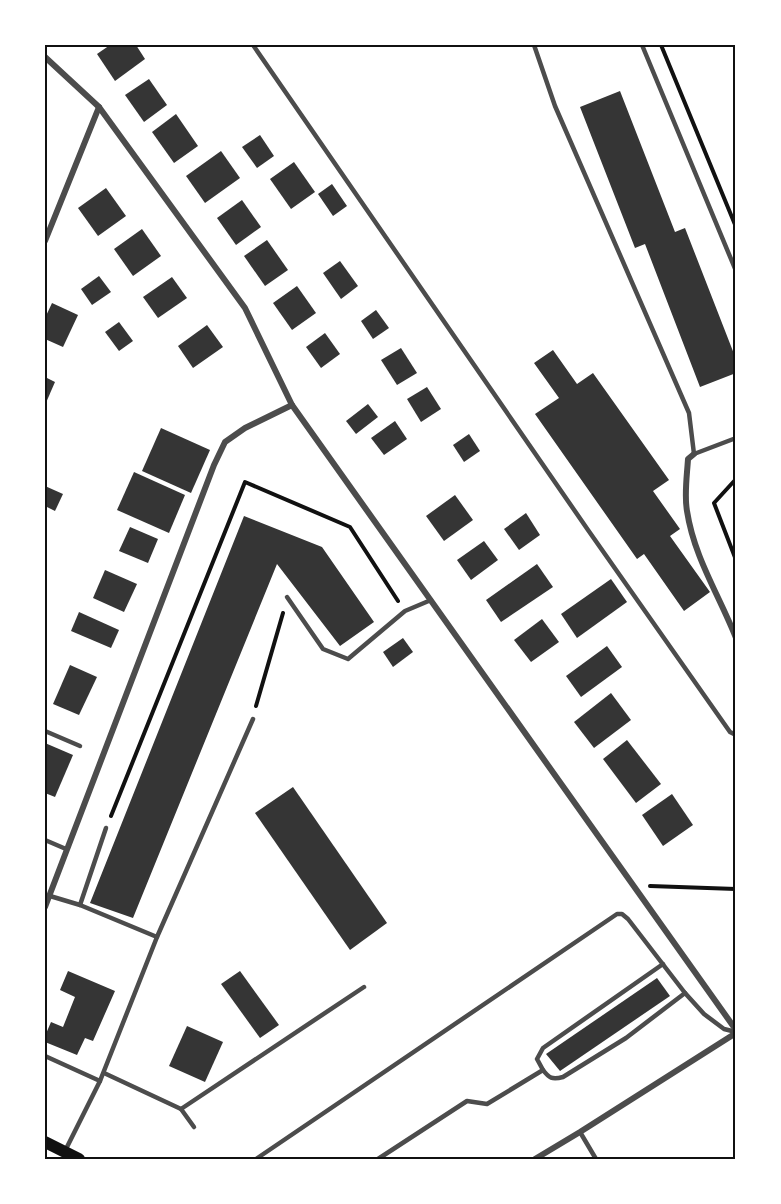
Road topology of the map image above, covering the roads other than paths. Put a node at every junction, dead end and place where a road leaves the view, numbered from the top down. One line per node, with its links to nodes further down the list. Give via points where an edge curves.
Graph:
1 (253, 45): 16 (lane, via 581,520 730,732)
2 (534, 45): 10 (lane, via 560,117 689,413)
3 (642, 45): 7 (lane)
4 (45, 57): 5 (street)
5 (99, 107): 6 (street); 8 (street, via 245,308)
6 (45, 241)
7 (736, 271)
8 (292, 405): 12 (street); 20 (street, via 225,442)
9 (736, 438): 10 (lane)
10 (694, 454): 13 (street, via 688,459 686,509 694,542)
11 (287, 597): 12 (lane, via 323,648 348,658 405,611)
12 (431, 600): 28 (street)
13 (736, 638)
14 (253, 719): 24 (lane)
15 (45, 731): 17 (lane)
16 (736, 735)
17 (80, 746)
18 (106, 828): 22 (lane)
19 (45, 840): 20 (lane)
20 (66, 849): 21 (street)
21 (50, 896): 22 (lane); 23 (street)
22 (80, 905): 24 (lane)
23 (45, 907)
24 (157, 937): 31 (lane)
25 (663, 964): 27 (lane); 30 (lane, via 543,1048 537,1059); 39 (lane, via 628,919 617,914)
26 (364, 987): 33 (lane)
27 (685, 993): 28 (lane, via 715,1024); 30 (lane, via 626,1038 563,1077 549,1078)
28 (736, 1032): 35 (street)
29 (45, 1056): 32 (lane)
30 (543, 1070): 40 (lane, via 487,1104 466,1101)
31 (104, 1073): 32 (lane); 33 (lane)
32 (100, 1081): 37 (lane)
33 (181, 1109): 34 (lane)
34 (194, 1127)
35 (580, 1132): 41 (street); 42 (lane)
36 (45, 1142): 37 (main road)
37 (65, 1151): 38 (main road)
38 (79, 1159)
39 (256, 1159)
40 (378, 1159)
41 (535, 1159)
42 (596, 1159)

